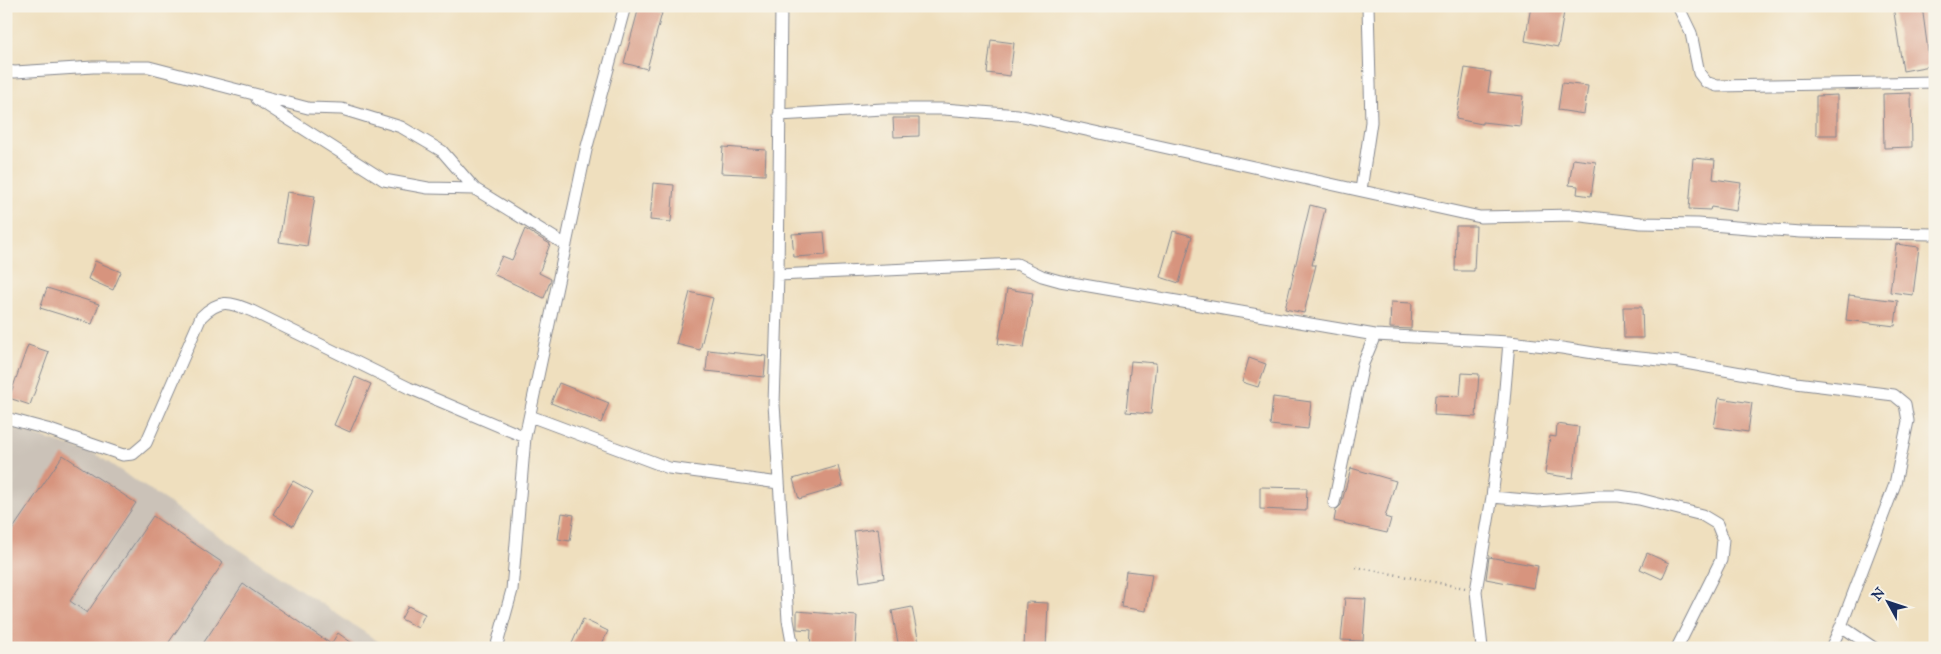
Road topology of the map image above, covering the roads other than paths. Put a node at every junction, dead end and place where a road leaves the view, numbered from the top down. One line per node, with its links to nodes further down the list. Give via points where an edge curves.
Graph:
1 (625, 6): 12 (street, via 586,150)
2 (782, 6): 8 (street)
3 (1368, 6): 10 (street, via 1371,122)
4 (1678, 6): 6 (street, via 1691,33 1699,73 1706,82 1717,86)
5 (6, 71): 7 (street, via 150,67)
6 (1935, 82)
7 (247, 92): 9 (street, via 384,180 428,188); 9 (street, via 308,108 342,109 401,127 442,151)
8 (779, 115): 10 (street, via 883,109 1018,115); 13 (street)
9 (475, 189): 12 (street)
10 (1361, 190): 11 (street, via 1480,217 1573,215 1641,224 1698,224 1800,232)
11 (1935, 234)
12 (566, 245): 16 (street)
13 (778, 275): 14 (street, via 1017,264 1060,281); 19 (street, via 774,404)
14 (1375, 335): 15 (street); 21 (street, via 1363,364)
15 (1509, 342): 20 (street); 22 (street, via 1680,362 1796,383 1894,395 1905,404 1908,421 1895,484)
16 (530, 416): 18 (street); 19 (street, via 669,468)
17 (6, 418): 18 (street, via 123,455 134,454 146,443 201,318 212,306 232,303 409,388)
18 (525, 437): 23 (street, via 512,590)
19 (779, 483): 24 (street, via 788,620)
20 (1492, 497): 25 (street, via 1476,590); 26 (street, via 1538,501 1619,496 1702,514 1717,524 1723,539 1721,560)
21 (1334, 503)
22 (1841, 626): 27 (street); 28 (street)
23 (496, 648)
24 (793, 648)
25 (1482, 648)
26 (1677, 648)
27 (1831, 648)
28 (1874, 648)

